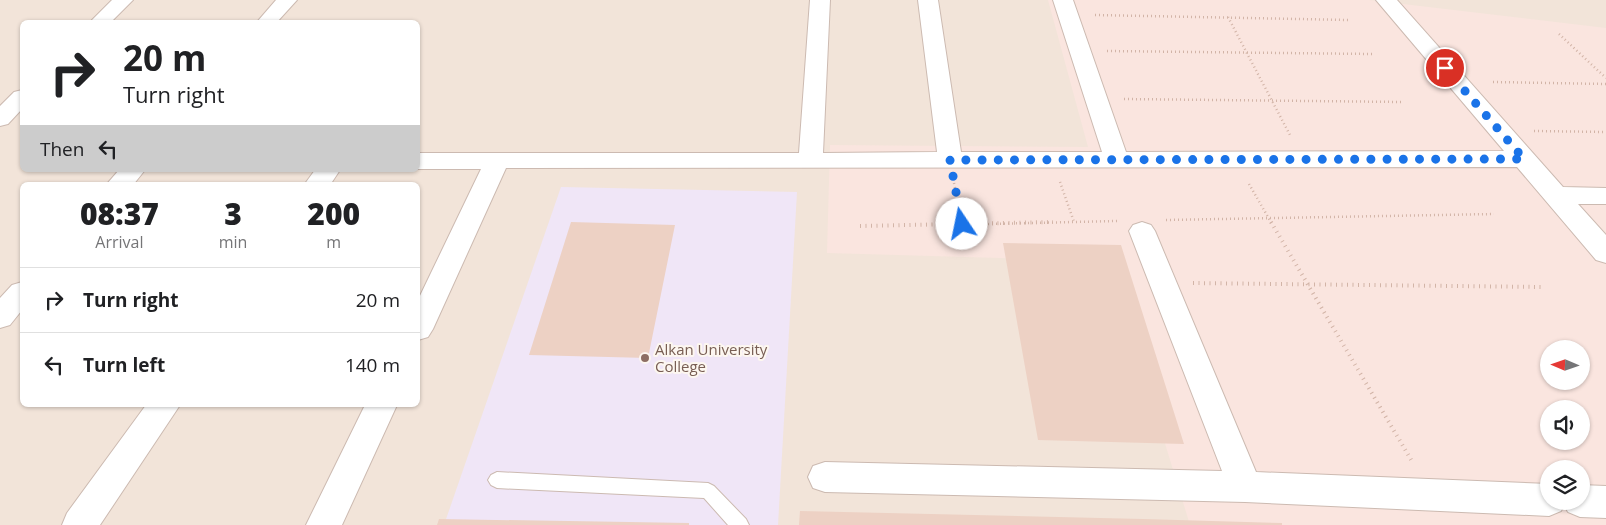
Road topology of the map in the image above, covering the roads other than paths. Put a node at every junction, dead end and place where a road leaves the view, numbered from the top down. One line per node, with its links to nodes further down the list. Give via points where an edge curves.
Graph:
1 (123, 0): 7 (street)
2 (287, 0): 8 (street)
3 (820, 0): 10 (street)
4 (928, 0): 11 (street)
5 (1386, 0): 9 (street)
6 (1066, 7): 12 (street)
7 (102, 20)
8 (269, 20)
9 (1524, 159): 12 (street); 17 (street)
10 (811, 160): 11 (street); 14 (street)
11 (950, 160): 12 (street)
12 (1117, 160)
13 (420, 161): 14 (street)
14 (497, 161): 25 (street)
15 (131, 172): 16 (street)
16 (123, 182)
17 (1556, 195): 18 (street); 20 (street)
18 (1606, 196)
19 (1143, 224): 30 (street, via 1162,283)
20 (1606, 253)
21 (0, 283): 22 (street)
22 (20, 284)
23 (20, 294): 24 (street)
24 (0, 316)
25 (420, 324)
26 (163, 407): 34 (street)
27 (380, 407): 35 (street)
28 (826, 477): 30 (street)
29 (497, 480): 36 (lane, via 708,491)
30 (1245, 487): 31 (street)
31 (1540, 500)
32 (1590, 501): 33 (street)
33 (1606, 502)
34 (80, 525)
35 (324, 525)
36 (740, 525)

